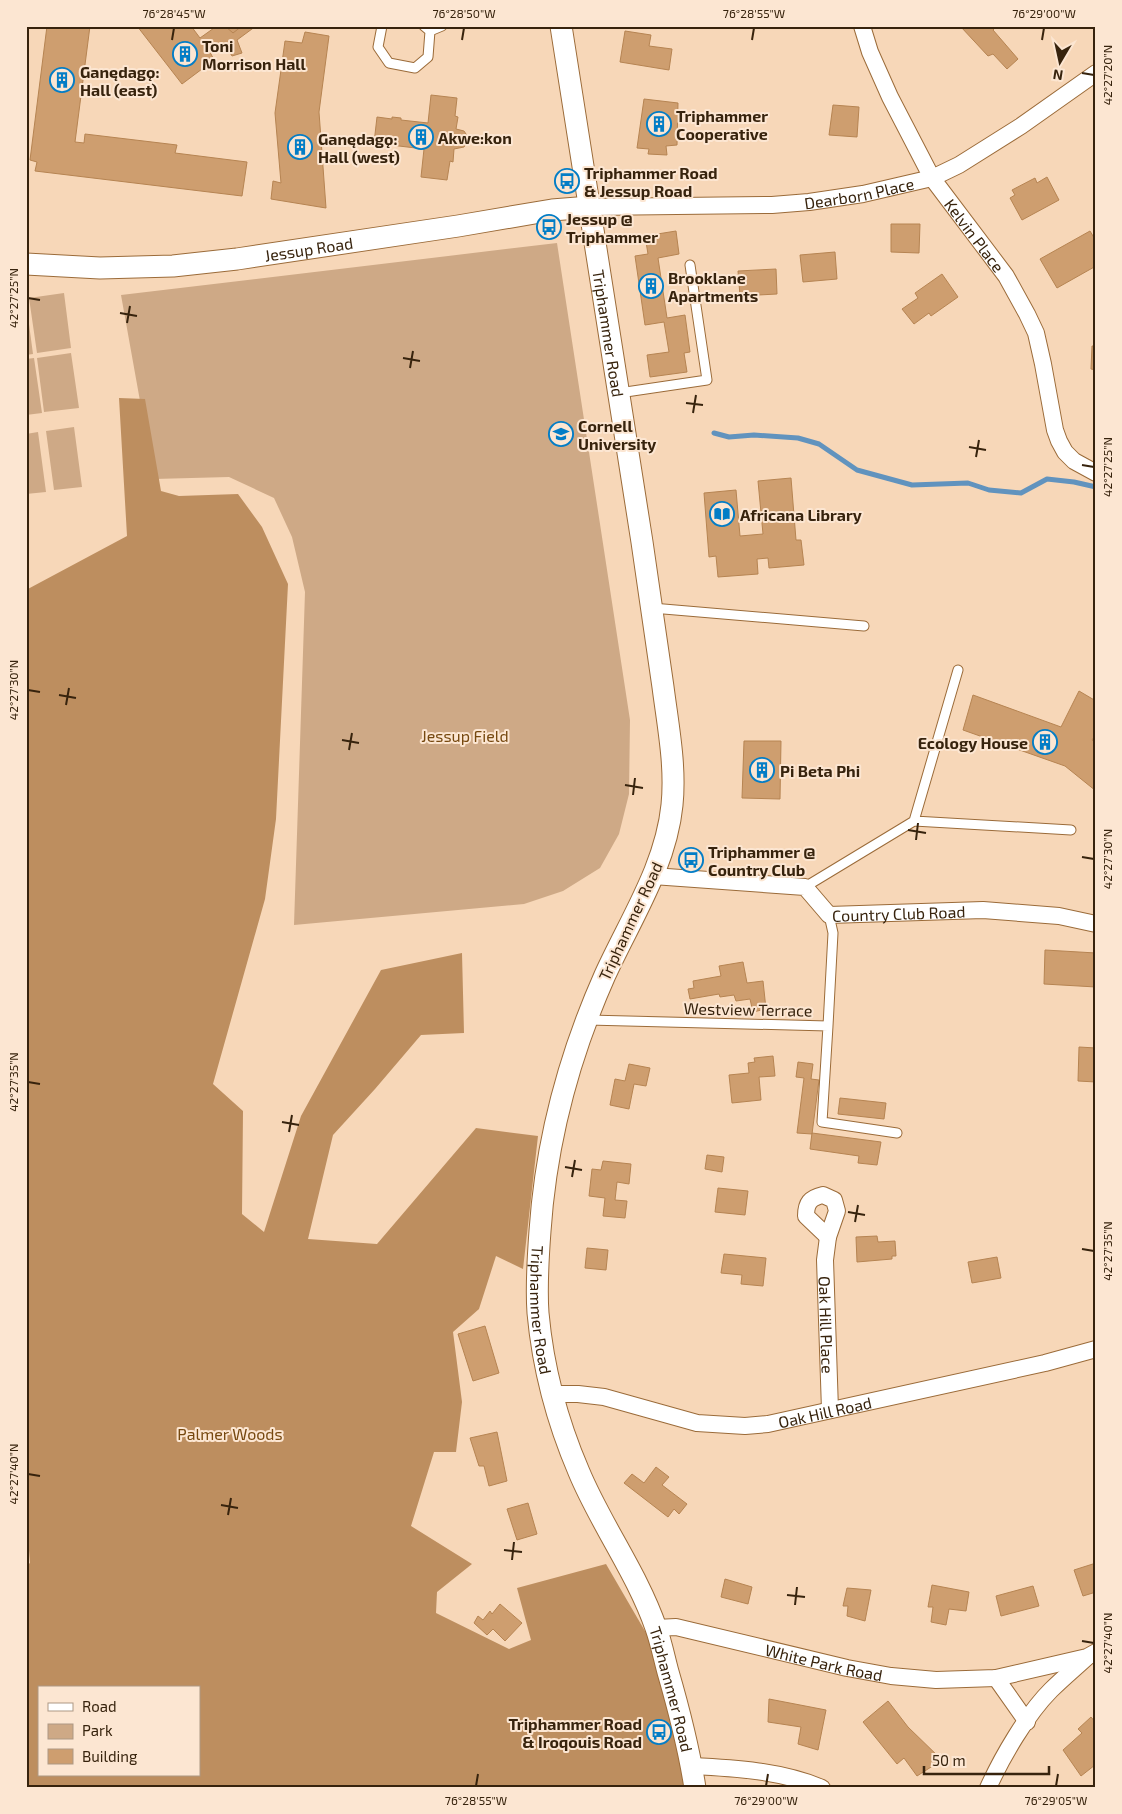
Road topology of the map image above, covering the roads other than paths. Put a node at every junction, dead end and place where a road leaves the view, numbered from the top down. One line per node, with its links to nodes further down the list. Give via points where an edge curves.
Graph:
1 (382, 26): 5 (lane, via 378,47 389,63 415,68 428,57)
2 (442, 26): 5 (lane)
3 (561, 26): 8 (street, Triphammer Road)
4 (862, 26): 7 (street, Kelvin Place, via 890,97)
5 (427, 29)
6 (1096, 73): 7 (street, Dearborn Place, via 1021,126 960,165)
7 (932, 178): 8 (street, Dearborn Place, via 809,202); 12 (street, Kelvin Place, via 1006,276 1036,333 1054,430 1065,452)
8 (590, 207): 9 (street, Jessup Road, via 173,266 100,268); 11 (street, Triphammer Road)
9 (26, 264)
10 (690, 264): 11 (lane, via 707,380)
11 (619, 393): 13 (street, Triphammer Road)
12 (1096, 473)
13 (652, 608): 14 (lane); 18 (street, Triphammer Road, via 673,789 668,832)
14 (864, 626)
15 (958, 670): 16 (lane)
16 (914, 821): 17 (lane); 19 (lane)
17 (1071, 830)
18 (653, 876): 19 (street); 22 (street, Triphammer Road)
19 (805, 887): 20 (street, Country Club Road)
20 (829, 915): 21 (street, Country Club Road, via 983,910 1059,916); 23 (lane, Westview Terrace, via 833,933)
21 (1096, 924)
22 (585, 1020): 23 (lane, Westview Terrace); 27 (street, Triphammer Road, via 564,1088 547,1162 541,1208 538,1310)
23 (828, 1026): 24 (lane, via 822,1122)
24 (898, 1133)
25 (828, 1238): 28 (street, Oak Hill Place, via 825,1260)
26 (1096, 1349): 28 (street, Oak Hill Road)
27 (552, 1394): 28 (street, Oak Hill Road, via 604,1397 697,1423 735,1426 768,1424); 29 (street, Triphammer Road, via 580,1474)
28 (830, 1410)
29 (656, 1628): 31 (street, White Park Road, via 676,1626 814,1661 891,1676 936,1680); 33 (street, Triphammer Road)
30 (1092, 1654): 31 (street, White Park Road); 32 (street, via 1050,1691)
31 (996, 1678): 32 (street)
32 (1027, 1722): 36 (street)
33 (692, 1766): 34 (street, Triphammer Road); 35 (street, via 750,1770)
34 (695, 1788)
35 (822, 1788)
36 (988, 1788)

